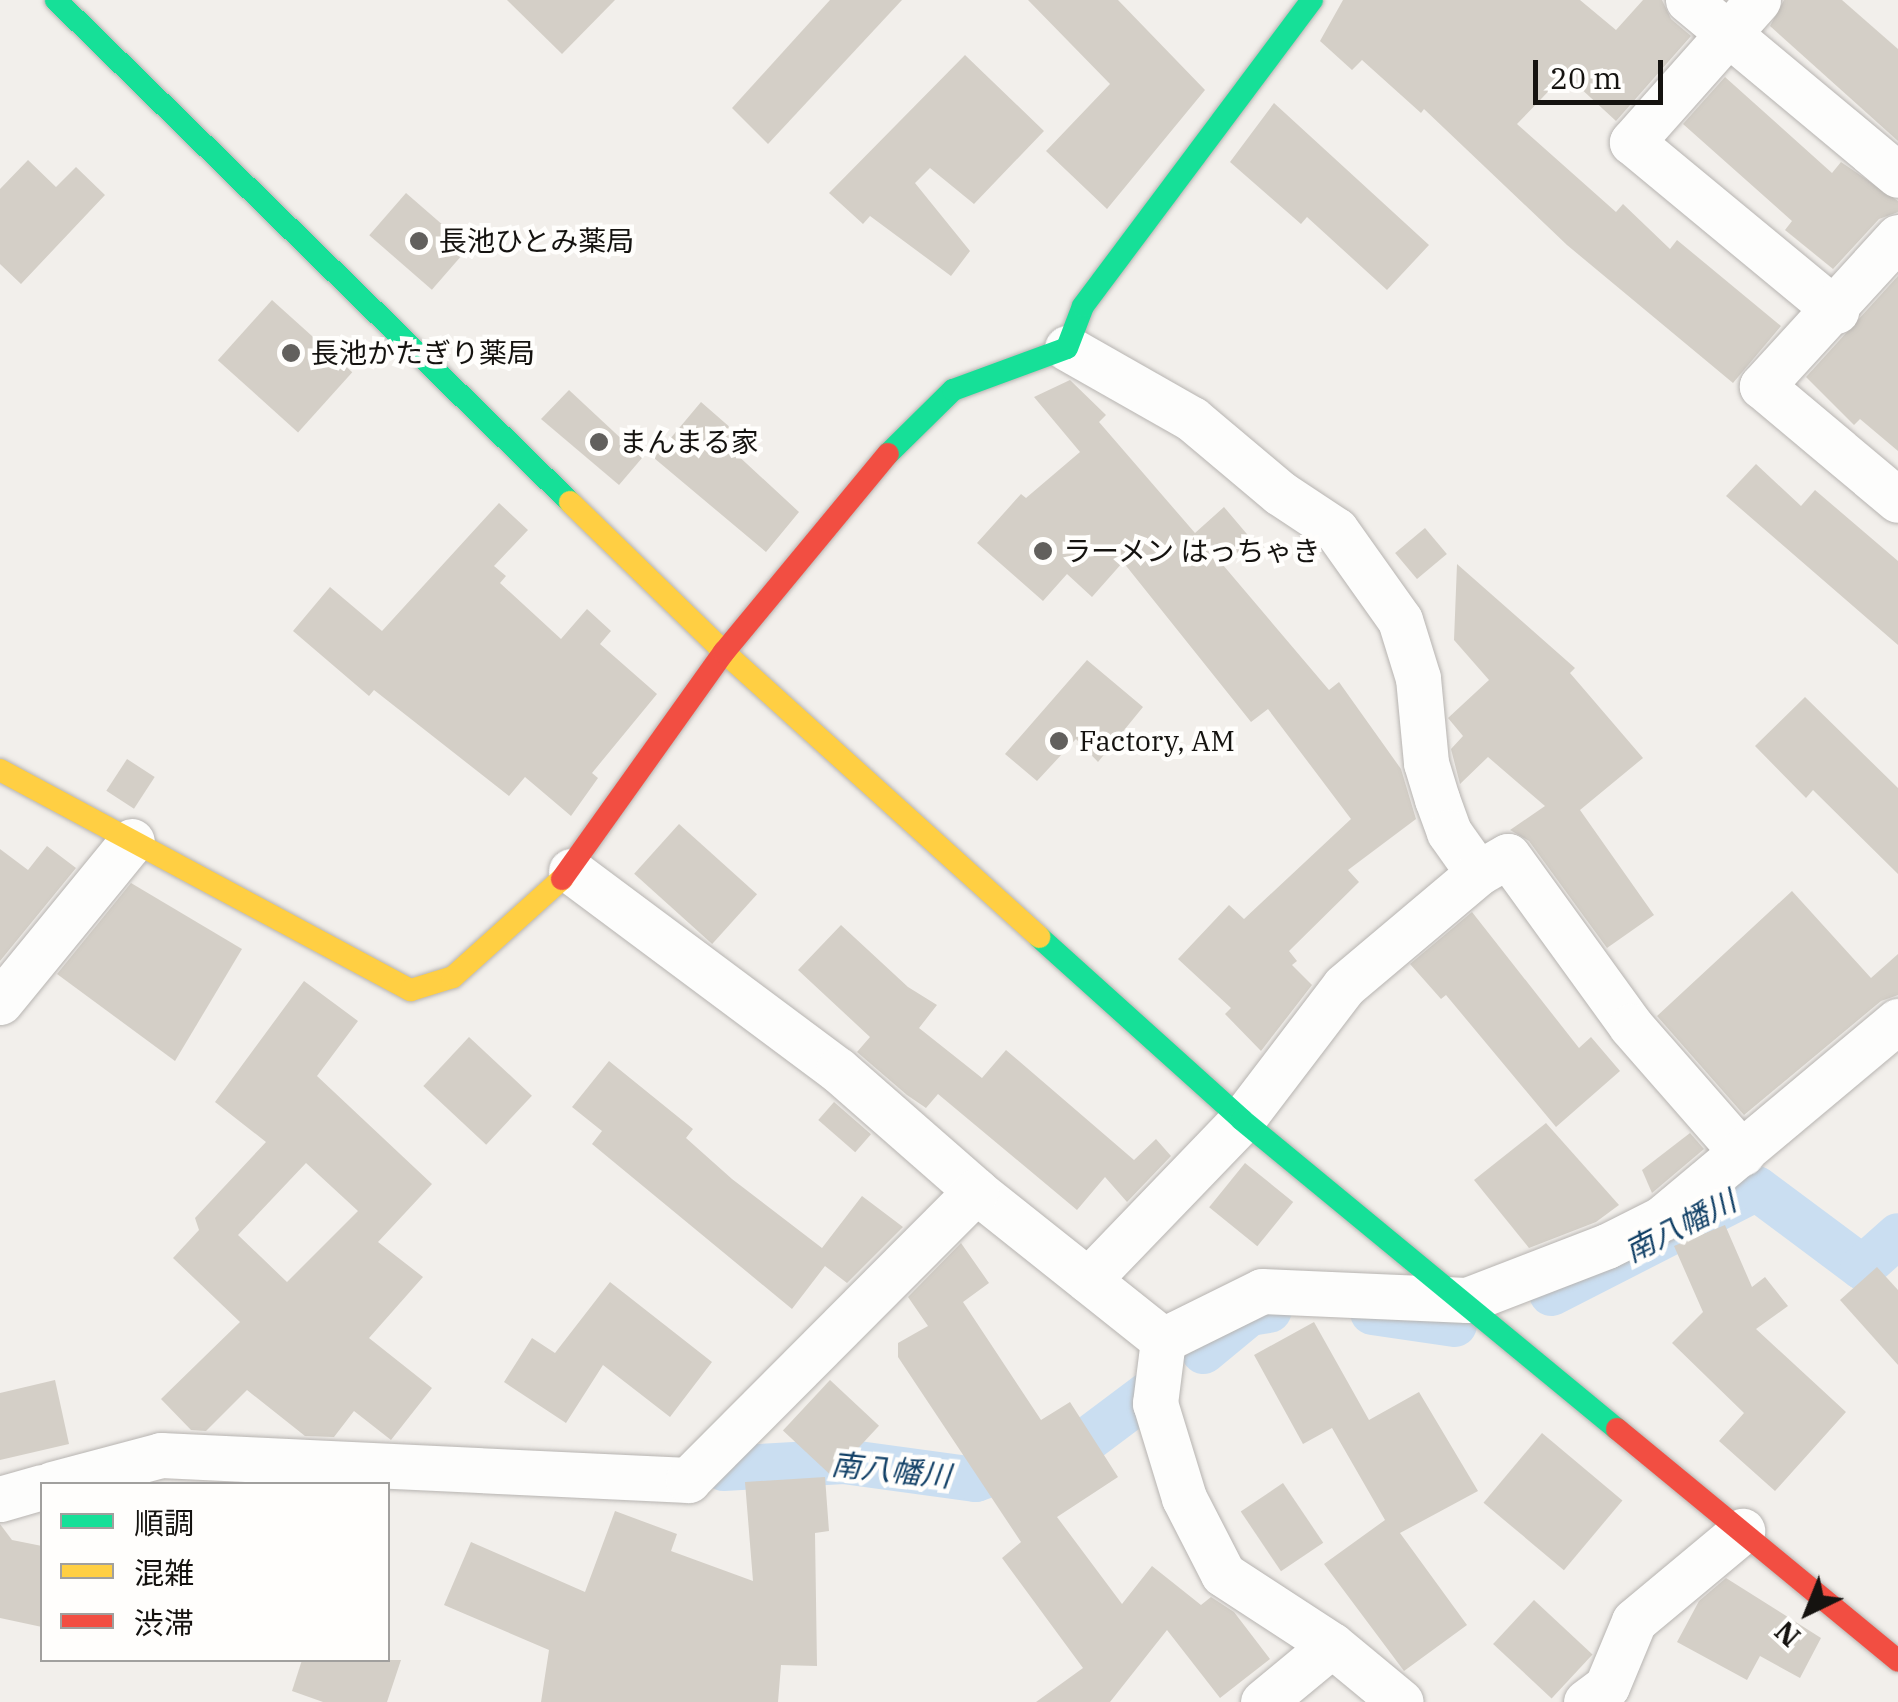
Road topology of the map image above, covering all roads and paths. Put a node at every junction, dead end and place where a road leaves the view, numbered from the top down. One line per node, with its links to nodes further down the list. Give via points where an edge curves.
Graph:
1 (56, 0): 11 (street)
2 (1312, 0): 9 (street, via 1083,306)
3 (1688, 0): 5 (street)
4 (1758, 0): 5 (street)
5 (1728, 33): 6 (street); 8 (street, via 1632,142)
6 (1898, 175)
7 (1898, 237): 8 (street)
8 (1836, 311): 10 (street, via 1762,386)
9 (1067, 348): 11 (street, via 952,390 893,448); 15 (street, via 1192,420 1336,530 1400,620 1418,678 1437,800 1449,832)
10 (1898, 500)
11 (724, 652): 14 (street); 18 (street)
12 (0, 770): 13 (street)
13 (132, 840): 14 (street, via 411,990 454,977); 16 (street)
14 (571, 871): 20 (street, via 838,1070)
15 (1478, 873): 18 (street, via 1344,986); 19 (street, via 1508,856 1631,1026)
16 (0, 1002)
17 (1898, 1022): 19 (street)
18 (1242, 1120): 21 (street); 22 (street)
19 (1742, 1153): 22 (street, via 1661,1219)
20 (976, 1191): 21 (street); 24 (street, via 688,1480 160,1455)
21 (1088, 1280): 23 (street)
22 (1467, 1300): 23 (street, via 1262,1291); 27 (street)
23 (1163, 1340): 28 (street, via 1155,1403 1184,1498 1224,1574)
24 (59, 1482)
25 (40, 1488): 26 (street)
26 (0, 1499)
27 (1742, 1530): 29 (street); 32 (street, via 1634,1621 1608,1686)
28 (1332, 1645): 30 (street); 31 (street)
29 (1898, 1661)
30 (1263, 1702)
31 (1401, 1702)
32 (1586, 1702)

